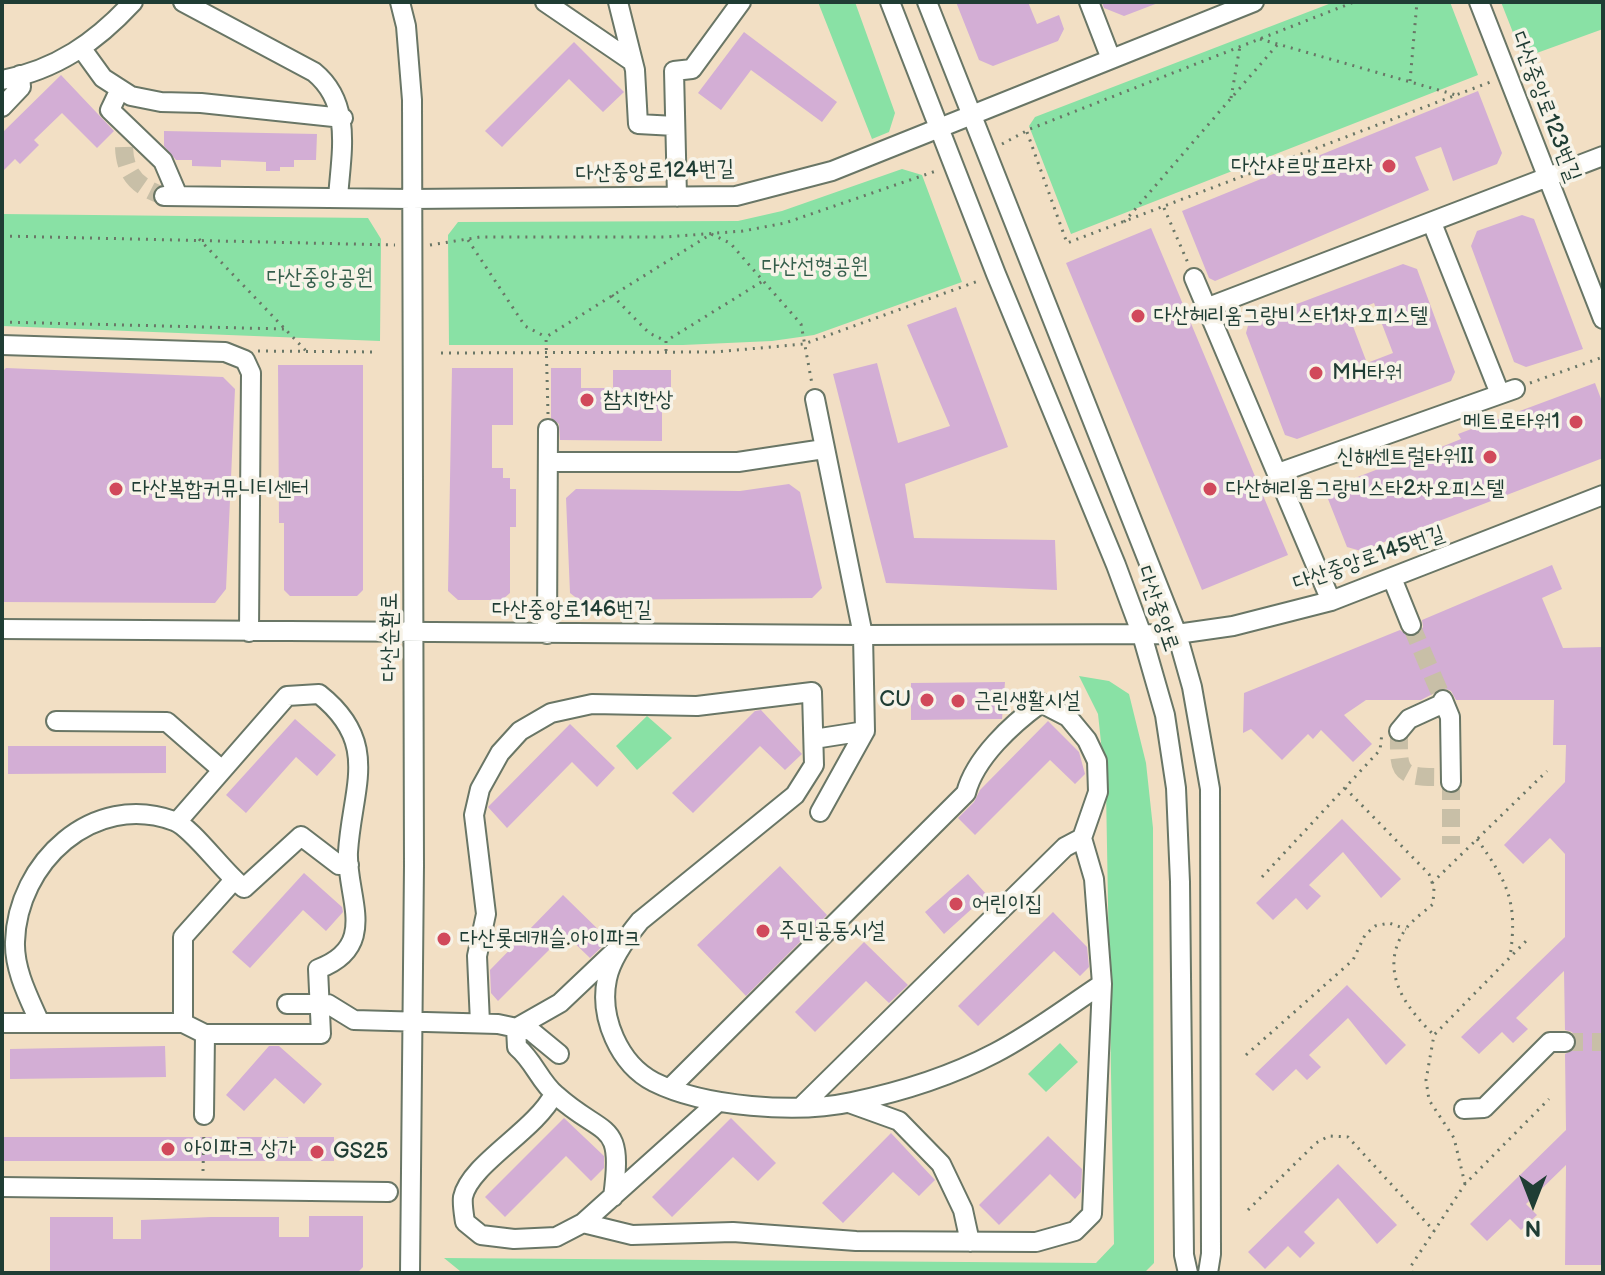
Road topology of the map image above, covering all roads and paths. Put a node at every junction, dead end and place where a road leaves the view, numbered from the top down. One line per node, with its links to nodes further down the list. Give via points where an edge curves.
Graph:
1 (133, 2): 16 (street)
2 (183, 2): 27 (street, via 314,72 328,84)
3 (400, 2): 35 (street, 다산순환로, via 412,100)
4 (545, 2): 18 (street)
5 (618, 2): 18 (street)
6 (741, 2): 28 (street, via 692,69 674,71)
7 (890, 2): 29 (street, 다산중앙로)
8 (927, 2): 26 (street, 다산중앙로)
9 (1089, 2): 17 (street)
10 (1254, 2): 17 (street)
11 (1417, 2): 21 (path)
12 (1479, 2): 19 (street, 다산중앙로123번길)
13 (1260, 39): 14 (path)
14 (1278, 44): 21 (path); 24 (path)
15 (1240, 46): 24 (path)
16 (82, 49): 20 (street, via 51,66); 22 (street, via 103,78)
17 (1111, 59): 26 (street)
18 (633, 62): 28 (street, via 638,124)
19 (1507, 75): 23 (path); 32 (street, 다산중앙로123번길)
20 (11, 77): 25 (street, via 21,87)
21 (1410, 81): 23 (path)
22 (120, 89): 27 (street, via 161,102); 34 (street, 다산중앙로124번길, via 110,110 163,161 171,196)
23 (1456, 95): 36 (path)
24 (1231, 98): 37 (path)
25 (2, 107)
26 (971, 115): 29 (street); 74 (street, 다산중앙로)
27 (343, 118): 34 (street)
28 (675, 126): 33 (street)
29 (938, 129): 33 (street, 다산중앙로124번길, via 773,188 736,196); 41 (street, 다산중앙로)
30 (1027, 131): 37 (path, via 1067,243)
31 (1603, 156): 32 (street)
32 (1547, 178): 38 (street); 46 (street, 다산중앙로123번길)
33 (677, 197): 35 (street, 다산중앙로124번길)
34 (338, 198): 35 (street, 다산중앙로124번길)
35 (411, 199): 72 (street, 다산순환로)
36 (1164, 207): 37 (path); 42 (path)
37 (1123, 223)
38 (1432, 223): 45 (street); 60 (street)
39 (199, 239): 48 (path)
40 (468, 240): 49 (path, via 525,326)
41 (996, 274): 51 (path); 76 (street, 다산중앙로)
42 (1194, 278): 45 (street)
43 (763, 281): 44 (path, via 730,243 711,234); 50 (path); 51 (path, via 801,324)
44 (611, 295): 49 (path); 50 (path, via 649,333)
45 (1206, 308): 65 (street)
46 (1603, 319)
47 (2, 322): 48 (path)
48 (285, 329): 53 (path)
49 (546, 337): 56 (path)
50 (666, 341): 57 (path)
51 (804, 344): 57 (path); 61 (path)
52 (2, 345): 59 (street, via 225,352)
53 (307, 352): 54 (path); 59 (path, via 254,351)
54 (378, 352)
55 (441, 353): 56 (path)
56 (547, 353): 57 (path); 62 (path)
57 (666, 353)
58 (1603, 357): 60 (path)
59 (245, 360): 71 (street, via 251,373)
60 (1508, 391): 65 (street)
61 (815, 399): 63 (street)
62 (548, 429): 64 (street)
63 (824, 449): 64 (street, via 738,462); 75 (street)
64 (548, 462): 73 (street)
65 (1278, 473): 68 (street)
66 (1603, 495): 67 (street, 다산중앙로145번길)
67 (1392, 578): 68 (street, 다산중앙로145번길); 69 (street)
68 (1331, 601): 74 (street, 다산중앙로145번길)
69 (1411, 625)
70 (2, 629): 71 (street, 다산중앙로146번길)
71 (249, 632): 72 (street, 다산중앙로146번길)
72 (414, 633): 73 (street, 다산중앙로146번길); 100 (street, 다산순환로)
73 (547, 634): 75 (street, 다산중앙로146번길)
74 (1177, 634): 76 (street, 다산중앙로145번길); 132 (street, 다산중앙로, via 1210,789)
75 (863, 635): 76 (street, 다산중앙로146번길); 79 (street)
76 (1142, 635): 131 (street, 다산중앙로, via 1165,715 1176,788)
77 (56, 721): 81 (street, via 167,722)
78 (1390, 729): 83 (street, via 1443,702 1450,717); 84 (path, via 1380,750)
79 (865, 731): 80 (street); 85 (street)
80 (814, 739): 95 (street, via 814,765 795,795 640,921); 104 (street, via 812,692 697,706 592,704 551,713 520,731 480,789 474,815 486,914 477,956)
81 (222, 770): 86 (street); 89 (street, via 287,696 319,694 342,712 355,744 360,775)
82 (1547, 771): 88 (path)
83 (1451, 782)
84 (1345, 788): 90 (path); 92 (path)
85 (820, 812)
86 (177, 822): 91 (street); 102 (street, via 148,814 113,817 76,830 42,861 20,904 14,944 23,986)
87 (1082, 838): 97 (street, via 1094,879); 111 (street, via 1098,792 1097,761 1068,717 1041,703 971,773 966,793); 116 (street, via 1065,847)
88 (1477, 839): 92 (path); 96 (path, via 1508,885 1514,926)
89 (349, 865): 91 (street, via 339,865 301,836 244,888); 99 (street, via 358,914 338,962 318,969)
90 (1262, 877)
91 (234, 880): 103 (street, via 183,937)
92 (1432, 883): 93 (path, via 1433,904)
93 (1406, 929): 107 (path, via 1395,979 1413,1015); 110 (path, via 1389,923 1375,926 1353,960)
94 (1529, 938): 96 (path)
95 (624, 942): 105 (street, via 560,1003); 111 (street, via 607,978 606,1017 623,1056 653,1082)
96 (1510, 958): 107 (path)
97 (1102, 984): 115 (street, via 995,1053 927,1082); 129 (street, via 1092,1214 1075,1231 1036,1242)
98 (287, 1004): 99 (street)
99 (320, 1004): 100 (street, via 354,1020); 106 (street, via 321,1034)
100 (412, 1021): 104 (street); 119 (street, 다산순환로)
101 (2, 1023): 102 (street)
102 (40, 1023): 103 (street)
103 (183, 1023): 106 (street)
104 (480, 1023): 105 (street)
105 (516, 1028): 109 (street, via 531,1031); 112 (street, via 517,1047)
106 (205, 1034): 118 (street)
107 (1434, 1035): 120 (path, via 1426,1080 1429,1100 1454,1138)
108 (1565, 1042): 117 (street, via 1550,1042 1484,1108)
109 (559, 1054)
110 (1246, 1055)
111 (671, 1087): 114 (street)
112 (554, 1094): 124 (street, via 612,1135 618,1160); 127 (street, via 546,1109 476,1173 463,1197 465,1222 481,1235 514,1239 556,1237)
113 (1549, 1099): 120 (path)
114 (718, 1102): 116 (street); 124 (street)
115 (849, 1103): 116 (street); 129 (street, via 899,1121 941,1164 963,1210)
116 (803, 1105)
117 (1464, 1109)
118 (204, 1115): 122 (path)
119 (410, 1167): 123 (street); 126 (street, 다산순환로)
120 (1465, 1184): 128 (path)
121 (2, 1187): 122 (street)
122 (203, 1191): 123 (street)
123 (388, 1192): 126 (street)
124 (613, 1197): 127 (street)
125 (1248, 1210): 128 (path, via 1316,1143 1329,1136 1348,1137)
126 (410, 1216): 130 (street, 다산순환로)
127 (583, 1223): 129 (street, via 632,1235 733,1232)
128 (1434, 1231): 133 (path, via 1411,1266)
129 (970, 1242)
130 (410, 1273)
131 (1188, 1273)
132 (1208, 1273)
133 (1412, 1273)

